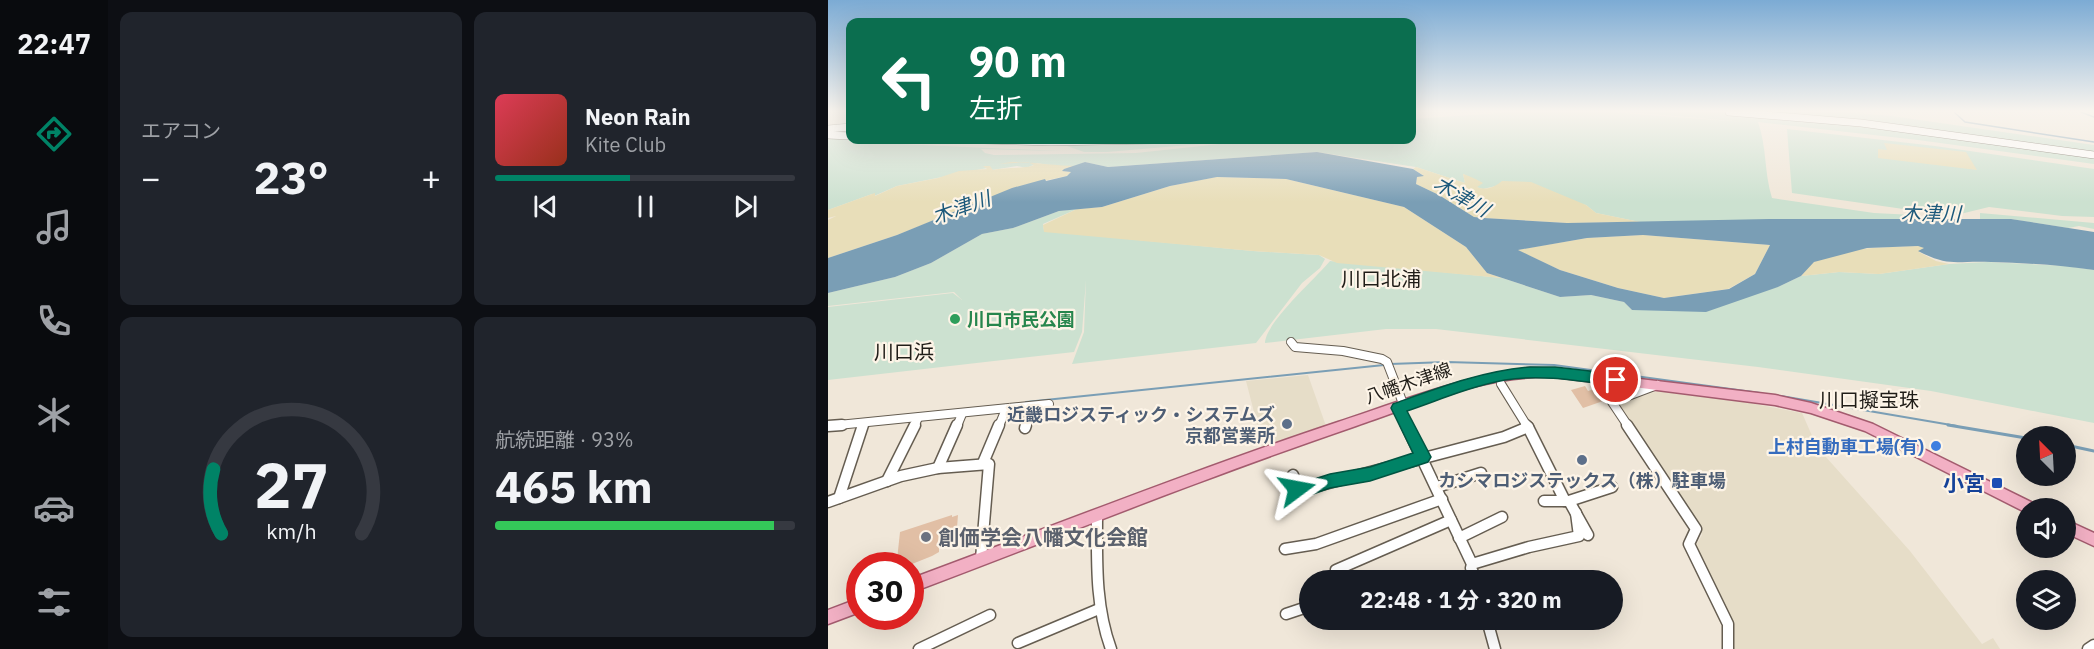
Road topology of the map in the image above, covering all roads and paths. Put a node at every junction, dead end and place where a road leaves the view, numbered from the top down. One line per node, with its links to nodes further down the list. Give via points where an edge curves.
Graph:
1 (2001, 142): 2 (street)
2 (2094, 155)
3 (1291, 342): 8 (street, via 1295,347 1382,358 1387,362)
4 (1501, 384): 14 (street)
5 (1657, 385): 8 (main road, 八幡木津線, via 1530,372 1489,378); 28 (main road, 八幡木津線, via 1775,400 1837,416); 56 (street, via 1612,402 1695,529 1689,544 1728,624)
6 (1049, 404): 7 (street)
7 (1032, 406): 9 (street); 15 (street)
8 (1401, 407): 16 (street); 31 (main road, 八幡木津線, via 1282,446)
9 (1006, 409): 10 (street); 17 (street)
10 (962, 414): 11 (street); 18 (street)
11 (918, 418): 12 (street); 21 (street)
12 (864, 423): 13 (street); 24 (street)
13 (828, 426)
14 (1528, 427): 16 (street, via 1504,437); 27 (street)
15 (1025, 428)
16 (1423, 457): 20 (street, via 1302,490 1297,489); 22 (street)
17 (983, 463): 18 (street); 39 (street, via 989,464)
18 (938, 468): 21 (street)
19 (1481, 473): 22 (street)
20 (1293, 475)
21 (887, 481): 24 (street)
22 (1437, 487): 25 (street)
23 (1612, 488): 27 (street)
24 (839, 498): 29 (street)
25 (1442, 500): 33 (street); 38 (street, via 1316,544)
26 (1544, 501): 27 (street)
27 (1567, 501): 30 (street)
28 (2016, 501)
29 (828, 502)
30 (1576, 513): 35 (street); 40 (street, via 1579,536)
31 (1097, 515): 39 (main road, 八幡木津線); 44 (street)
32 (1502, 517): 36 (street)
33 (1451, 520): 36 (street); 41 (street)
34 (2076, 531): 37 (main road)
35 (1588, 535)
36 (1459, 538): 40 (street)
37 (2094, 540)
38 (1285, 549)
39 (981, 559): 43 (main road, 八幡木津線)
40 (1472, 564): 42 (street)
41 (1336, 570)
42 (1472, 570)
43 (924, 581)
44 (1099, 609): 51 (street); 54 (street)
45 (846, 610): 49 (main road)
46 (1299, 610): 47 (street)
47 (1286, 614)
48 (990, 615): 53 (street)
49 (828, 617)
50 (1490, 630): 55 (street)
51 (1018, 643)
52 (2094, 645): 57 (street)
53 (920, 649)
54 (1111, 649)
55 (1495, 649)
56 (1728, 649)
57 (2088, 649)

